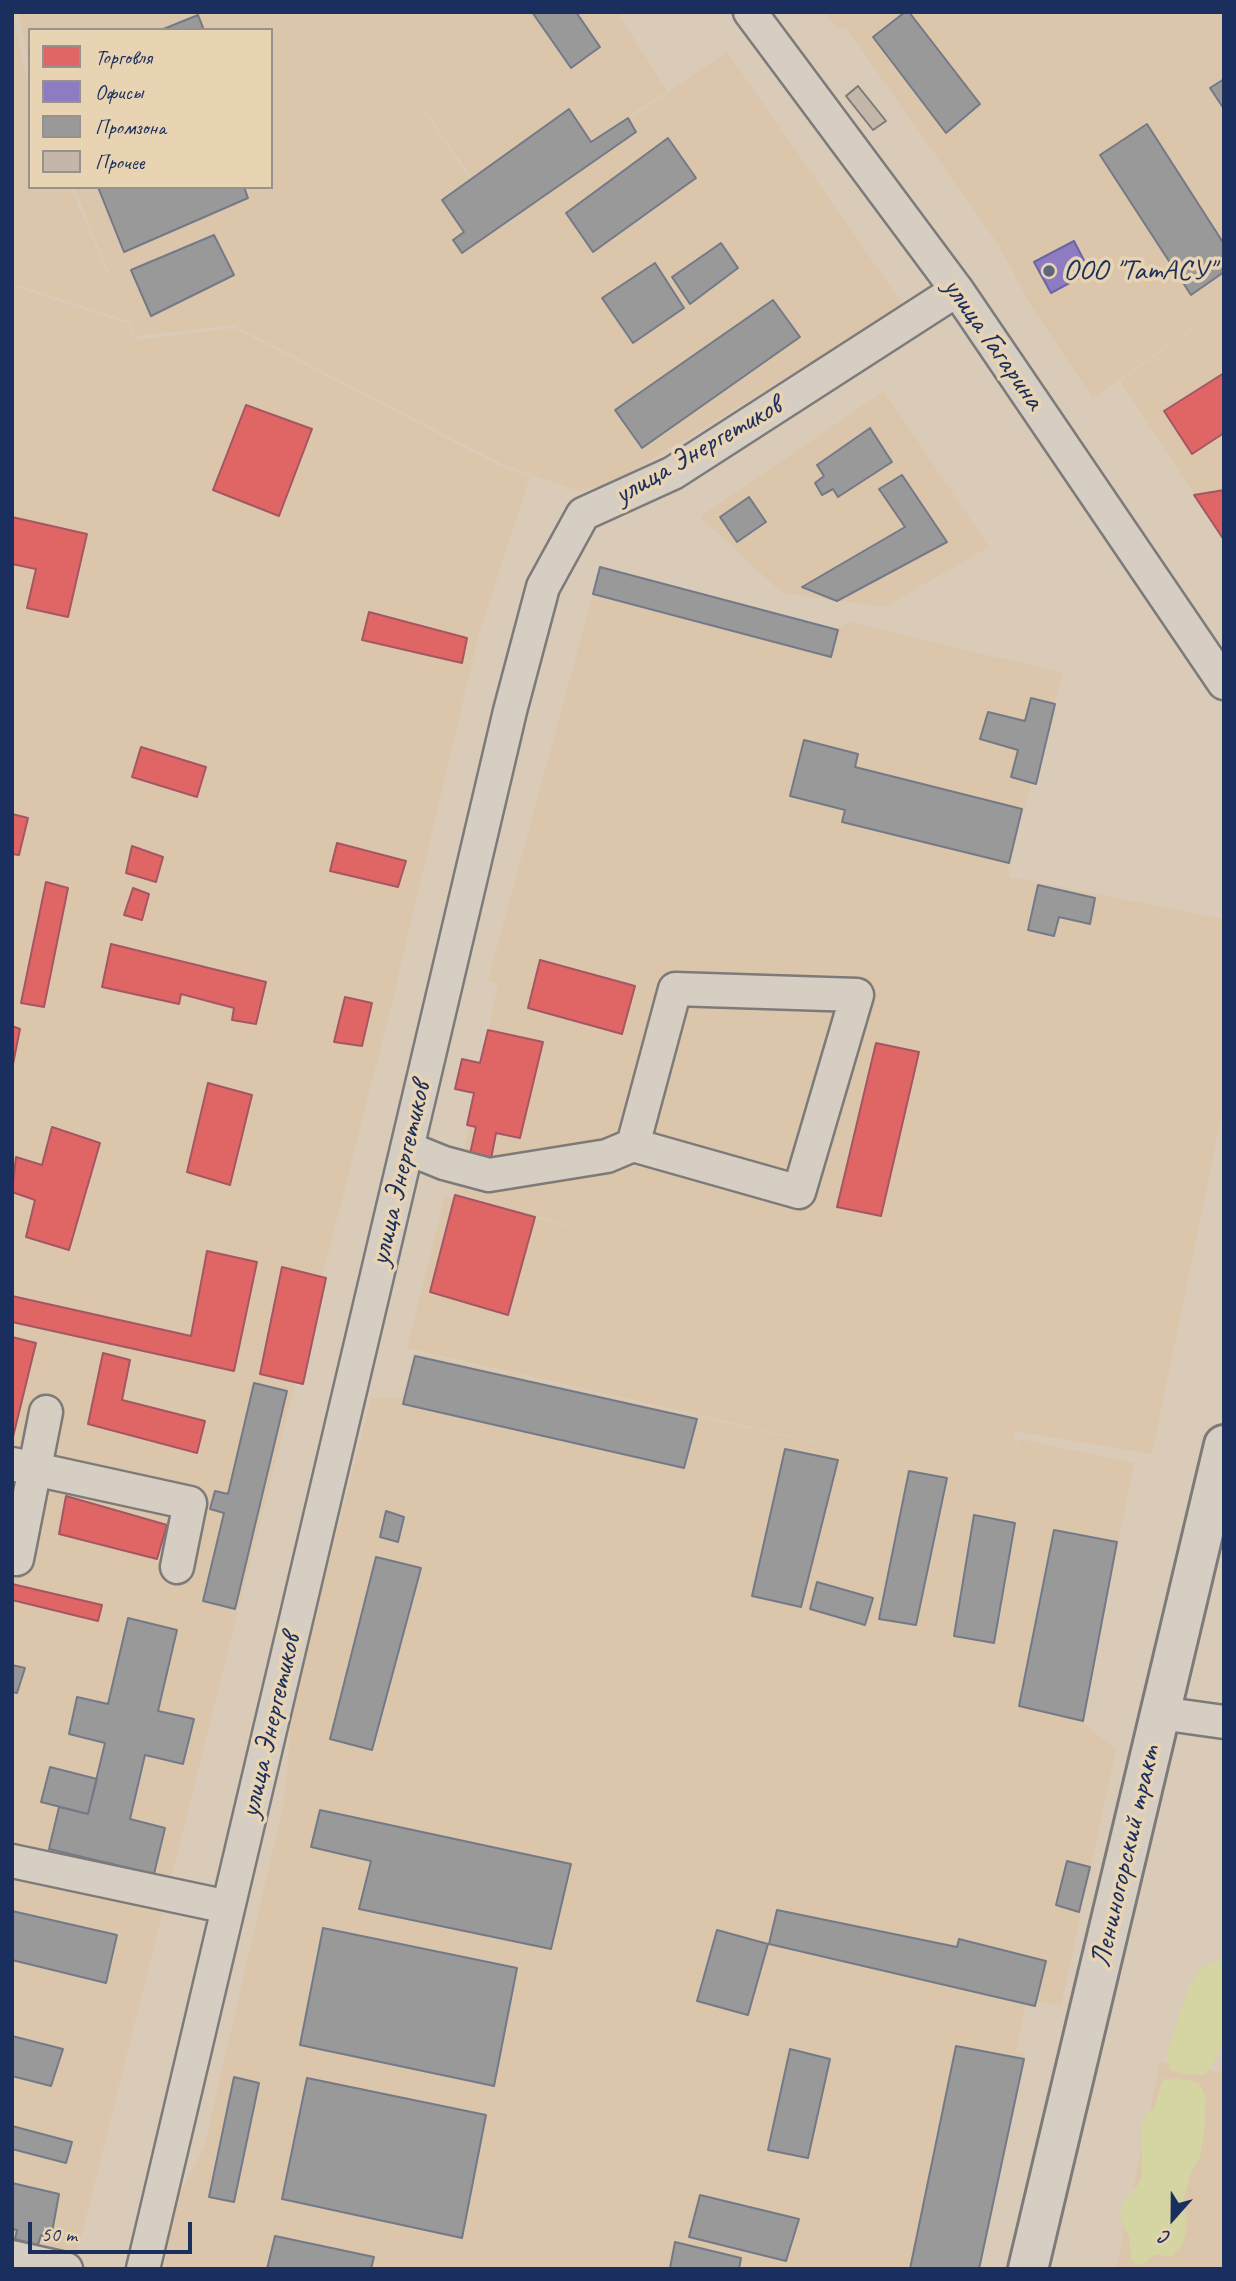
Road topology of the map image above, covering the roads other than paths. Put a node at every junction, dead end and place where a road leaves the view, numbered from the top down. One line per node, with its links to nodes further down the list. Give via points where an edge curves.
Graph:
1 (750, 12): 2 (street, улица Гагарина)
2 (957, 290): 3 (street, улица Гагарина); 5 (street, улица Энергетиков, via 673,472 583,514 543,587)
3 (1224, 683)
4 (633, 1145): 4 (street, via 676,989 857,995 799,1192); 5 (street, via 607,1156 489,1175)
5 (407, 1148): 14 (street, улица Энергетиков)
6 (46, 1412): 8 (street)
7 (1223, 1452): 11 (main road, Лениногорский тракт)
8 (23, 1466): 9 (street); 10 (street, via 190,1503)
9 (17, 1559)
10 (177, 1567)
11 (1160, 1713): 12 (street); 18 (main road, Лениногорский тракт)
12 (1224, 1722)
13 (12, 1861): 14 (street)
14 (228, 1907): 17 (street, улица Энергетиков)
15 (12, 2257): 16 (street)
16 (66, 2269)
17 (143, 2269)
18 (1028, 2269)

